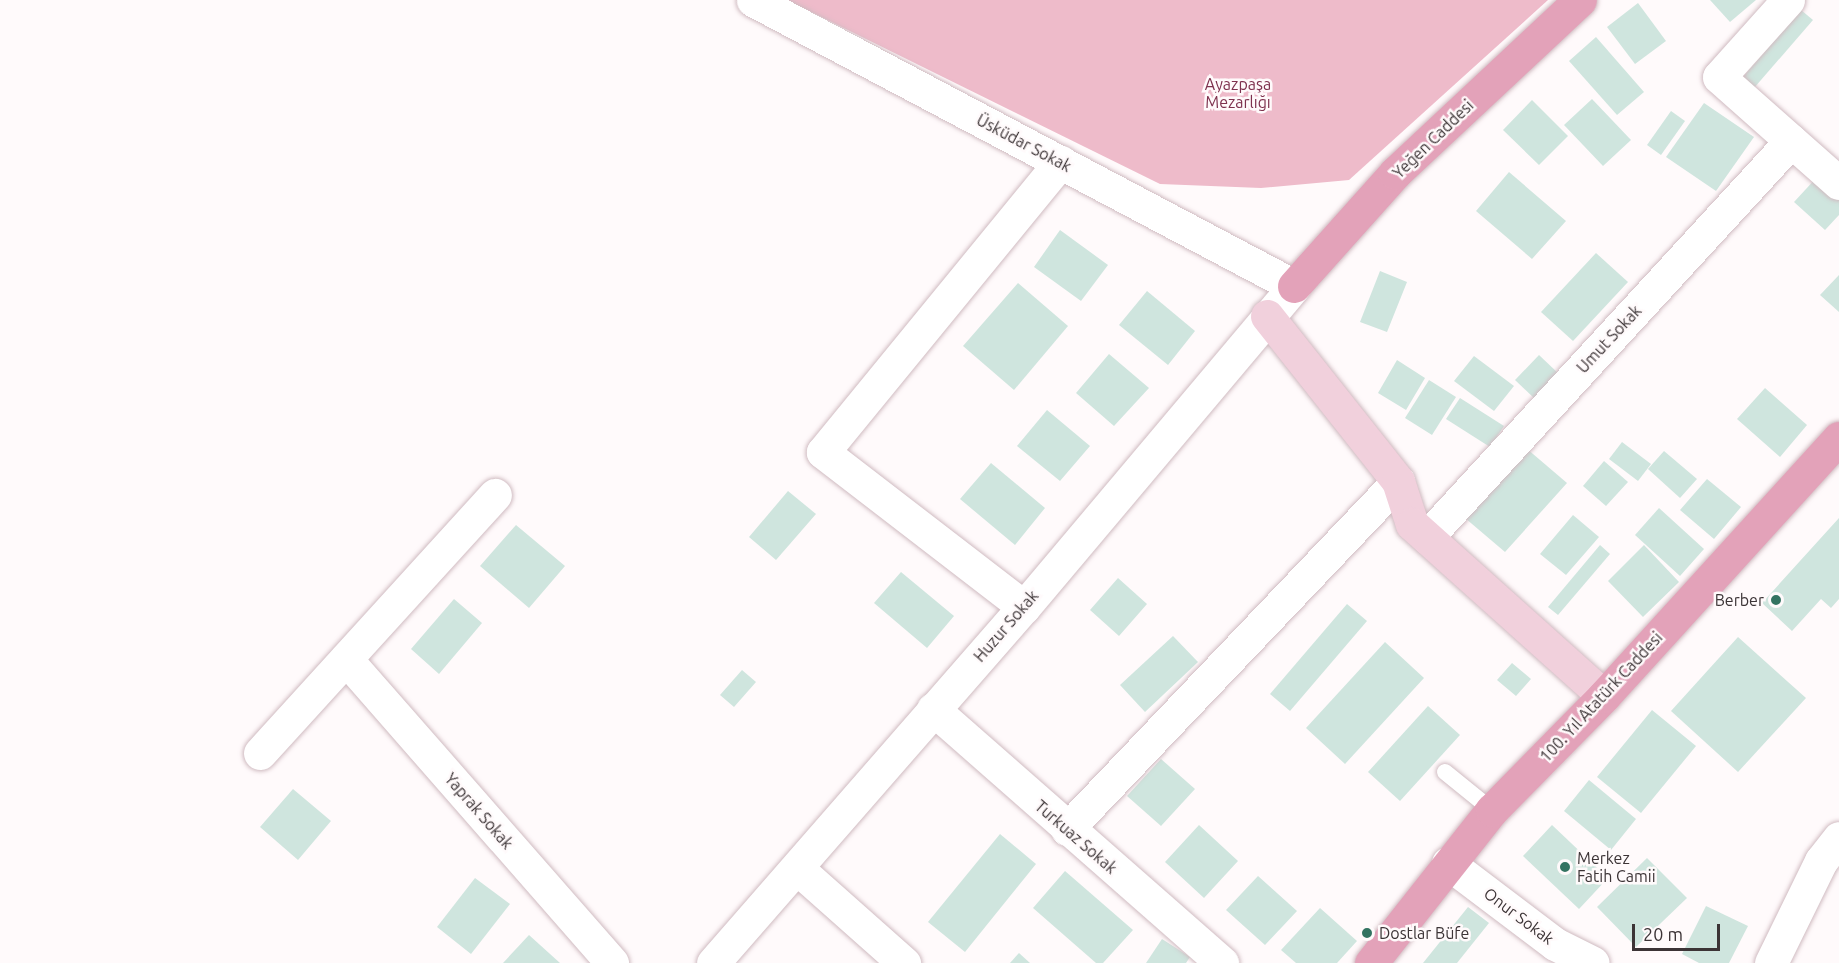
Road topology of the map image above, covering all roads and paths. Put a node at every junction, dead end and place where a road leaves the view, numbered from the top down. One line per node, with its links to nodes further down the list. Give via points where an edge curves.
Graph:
1 (753, 0): 5 (street, Üsküdar Sokak)
2 (1580, 0): 7 (main road, Yeğen Caddesi, via 1395,173)
3 (1788, 0): 4 (street, via 1719,77)
4 (1791, 141): 6 (street); 12 (street, Umut Sokak)
5 (1060, 162): 7 (street, Üsküdar Sokak); 13 (street, via 823,452)
6 (1839, 183)
7 (1294, 286): 8 (street, Huzur Sokak)
8 (1267, 316): 10 (street); 13 (street, Huzur Sokak)
9 (1839, 438): 15 (main road, 100. Yıl Atatürk Caddesi)
10 (1398, 481): 12 (street, via 1412,524); 20 (street)
11 (495, 495): 14 (street)
12 (1427, 537): 15 (street)
13 (1024, 607): 16 (street, Huzur Sokak)
14 (346, 659): 17 (street); 24 (street, Yaprak Sokak)
15 (1604, 696): 19 (main road, 100. Yıl Atatürk Caddesi)
16 (933, 709): 20 (street, Turkuaz Sokak); 23 (street, Huzur Sokak)
17 (260, 753)
18 (1445, 772): 19 (lane)
19 (1492, 810): 22 (main road, 100. Yıl Atatürk Caddesi)
20 (1067, 830): 27 (street, Turkuaz Sokak)
21 (1839, 838): 30 (street, via 1821,861)
22 (1448, 863): 28 (main road, 100. Yıl Atatürk Caddesi); 29 (street, Onur Sokak, via 1555,944)
23 (798, 869): 25 (street, Huzur Sokak); 26 (street)
24 (612, 963)
25 (713, 963)
26 (904, 963)
27 (1222, 963)
28 (1371, 963)
29 (1593, 963)
30 (1771, 963)

